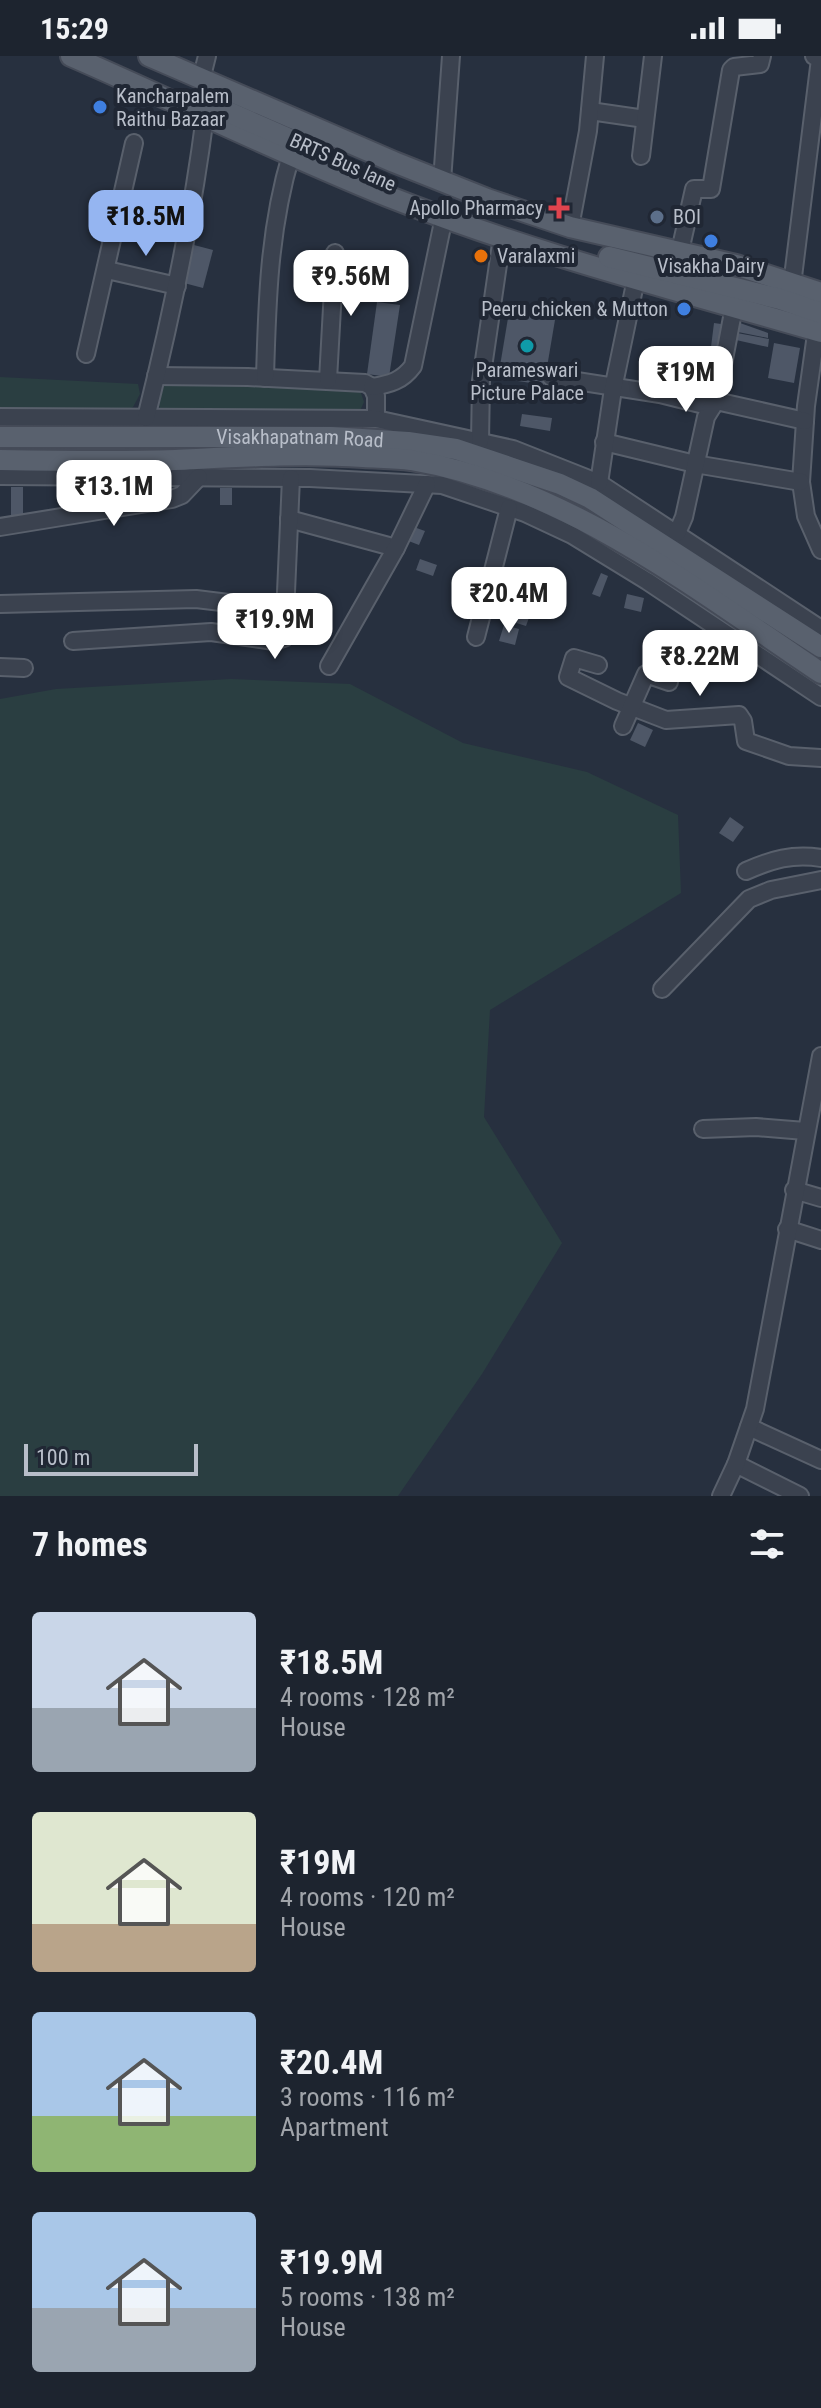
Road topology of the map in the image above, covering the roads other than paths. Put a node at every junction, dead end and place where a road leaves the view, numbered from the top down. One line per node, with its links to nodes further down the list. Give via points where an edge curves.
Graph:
1 (71, 56): 12 (main road)
2 (104, 56): 28 (main road, BRTS Bus lane, via 319,153 470,213 613,258)
3 (149, 56): 10 (main road)
4 (207, 56): 10 (street)
5 (451, 56): 17 (street)
6 (595, 56): 11 (street)
7 (653, 56): 13 (street)
8 (762, 56): 23 (street, via 756,66 731,70 711,189 694,189)
9 (818, 58): 28 (street)
10 (201, 80): 17 (main road)
11 (590, 111): 13 (street); 21 (street)
12 (205, 116): 15 (main road); 20 (street)
13 (645, 119): 16 (street)
14 (134, 143): 18 (street)
15 (291, 155): 19 (main road); 34 (street, via 268,268)
16 (641, 156)
17 (442, 181): 21 (main road)
18 (121, 201): 20 (street); 25 (street)
19 (444, 217): 22 (main road); 37 (street, via 413,366 406,376)
20 (191, 219): 27 (street)
21 (570, 227): 23 (main road)
22 (502, 237): 26 (main road); 44 (street, via 481,381)
23 (680, 251): 28 (main road)
24 (335, 253): 35 (street)
25 (107, 270): 27 (street); 31 (street)
26 (636, 279): 29 (main road); 36 (street)
27 (177, 286): 32 (street)
28 (791, 292): 30 (main road)
29 (734, 307): 30 (main road); 38 (street)
30 (820, 314): 42 (street)
31 (86, 354)
32 (156, 376): 34 (street); 40 (street)
33 (551, 377): 36 (street)
34 (265, 378): 35 (street)
35 (328, 380): 37 (street)
36 (614, 386): 38 (street); 45 (street)
37 (372, 387): 41 (street)
38 (714, 404): 42 (street); 47 (street)
39 (0, 417): 40 (street)
40 (146, 418): 41 (street)
41 (376, 419): 44 (street)
42 (805, 421): 51 (street)
43 (0, 437): 53 (main road, Visakhapatnam Road, via 331,437 408,442 456,449)
44 (480, 441): 53 (street, via 513,449)
45 (604, 442): 47 (street); 53 (street)
46 (0, 460): 57 (main road, via 327,455 409,460 499,483)
47 (695, 464): 51 (street); 58 (street)
48 (0, 476): 49 (street)
49 (199, 477): 50 (street); 56 (street, via 172,499)
50 (291, 478): 52 (street); 55 (street)
51 (801, 482): 60 (street, via 806,516)
52 (427, 484): 54 (street); 59 (street)
53 (594, 490): 58 (street); 66 (main road, Visakhapatnam Road)
54 (509, 508): 57 (street); 64 (street)
55 (289, 519): 59 (street); 62 (street)
56 (0, 527)
57 (576, 527): 71 (main road, via 639,553); 73 (street)
58 (677, 533): 63 (street)
59 (396, 548): 68 (street)
60 (821, 550)
61 (0, 604): 62 (street, via 196,599)
62 (287, 610): 65 (street, via 286,633 280,640 211,632)
63 (821, 629)
64 (476, 637)
65 (73, 641)
66 (821, 647)
67 (598, 665): 74 (street, via 574,658 568,677)
68 (329, 666)
69 (0, 667): 70 (street)
70 (24, 668)
71 (821, 673)
72 (669, 682): 74 (street, via 646,674)
73 (821, 697)
74 (631, 707): 75 (street); 76 (street, via 671,721 739,715 746,741 789,756)
75 (623, 726)
76 (821, 758)
77 (821, 858): 78 (street, via 794,855)
78 (746, 871)
79 (821, 880): 80 (street, via 749,899)
80 (662, 989)
81 (821, 1056): 83 (street)
82 (703, 1129): 83 (street)
83 (805, 1131): 84 (street)
84 (794, 1190): 85 (street); 86 (street)
85 (821, 1198)
86 (787, 1229): 87 (street); 88 (street)
87 (821, 1240)
88 (749, 1427): 89 (street); 90 (street)
89 (821, 1460)
90 (736, 1464): 91 (street); 92 (street)
91 (726, 1494)
92 (800, 1496)

